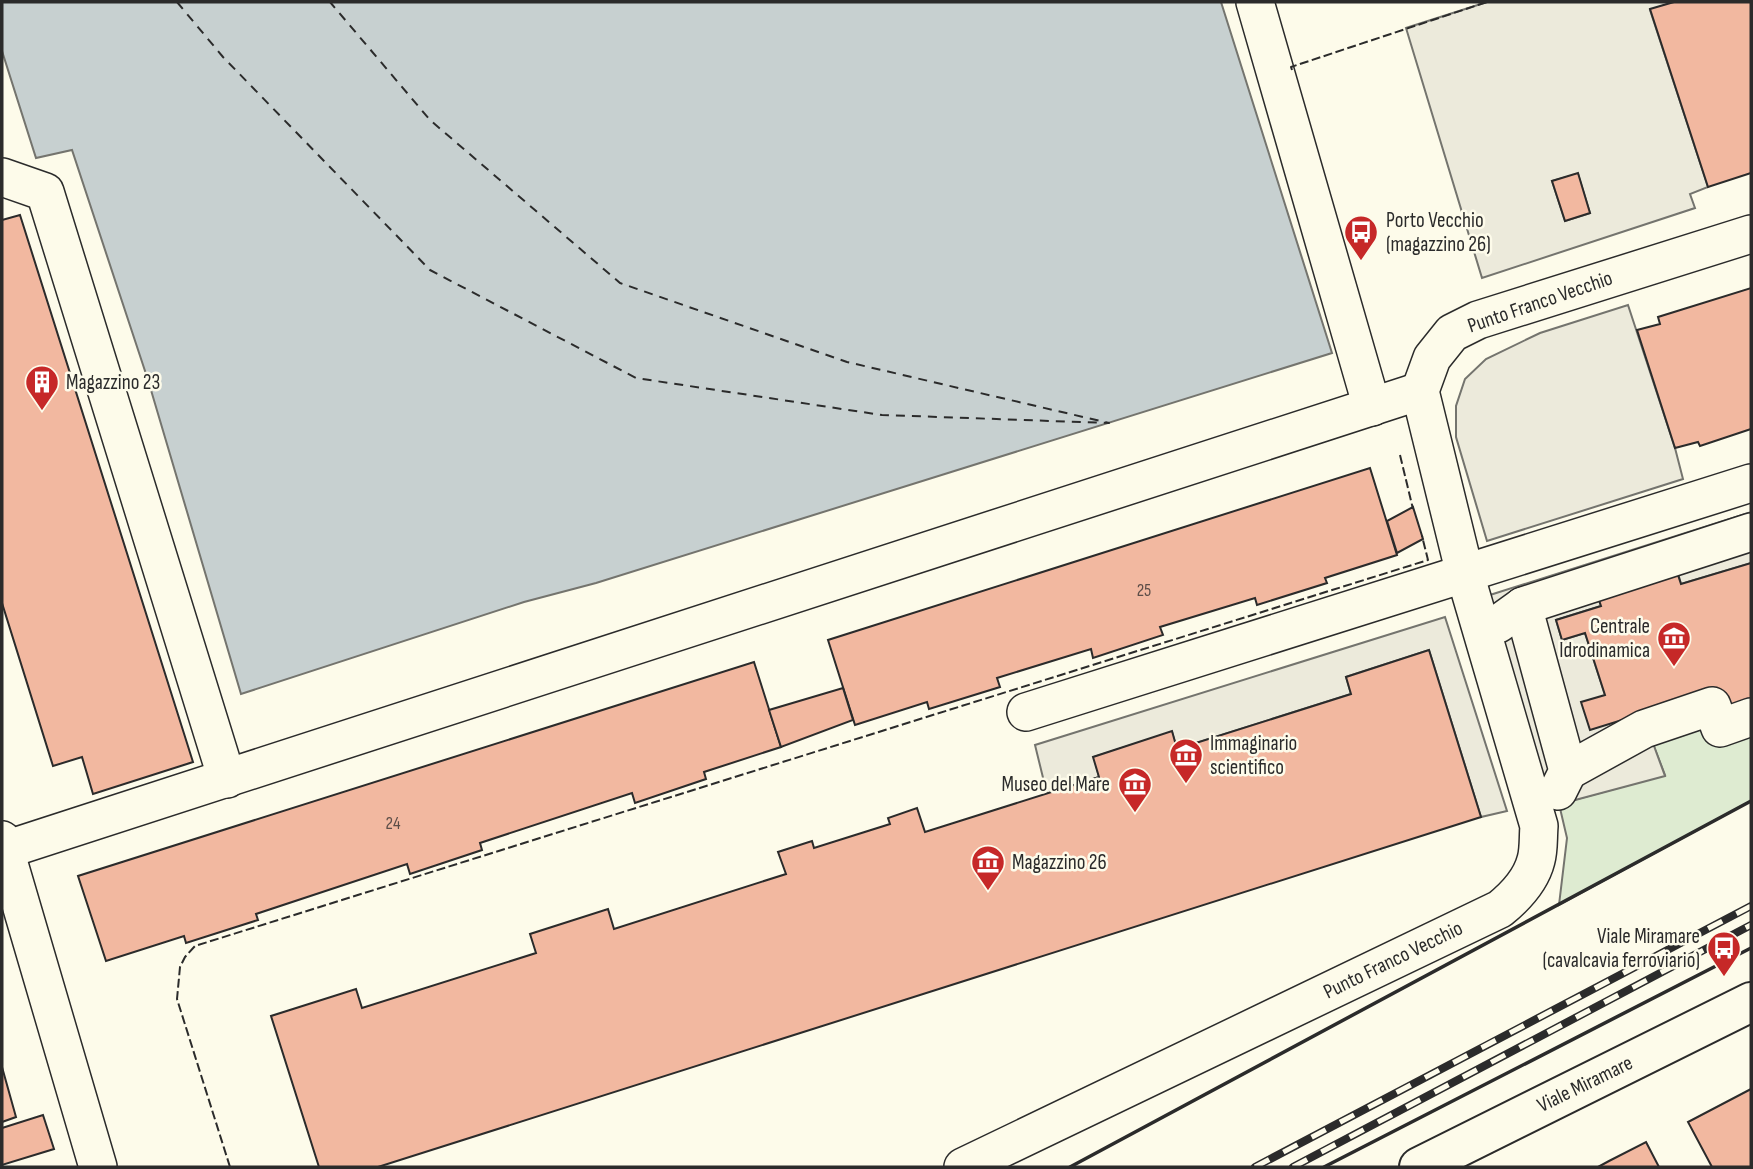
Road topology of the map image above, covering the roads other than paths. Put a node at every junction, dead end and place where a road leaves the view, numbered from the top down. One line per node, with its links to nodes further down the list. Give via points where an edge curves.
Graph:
1 (1255, 2): 5 (street)
2 (2, 177): 12 (street, via 45,192)
3 (1751, 234): 4 (street, Punto Franco Vecchio, via 1478,320 1452,333 1432,358)
4 (1420, 391): 5 (street); 8 (street, Punto Franco Vecchio)
5 (1372, 407): 12 (street)
6 (1751, 483): 8 (street)
7 (1751, 532): 11 (street, via 1511,615)
8 (1465, 574): 9 (street); 17 (street, Punto Franco Vecchio, via 1539,826 1537,859 1516,895 1500,909)
9 (1026, 712)
10 (1751, 717): 11 (street, via 1720,728 1712,706 1644,729)
11 (1568, 771): 13 (street)
12 (226, 779): 14 (street)
13 (1549, 807)
14 (3, 845): 16 (street)
15 (1751, 1002): 18 (main road, Viale Miramare)
16 (98, 1167)
17 (963, 1167)
18 (1419, 1167)

